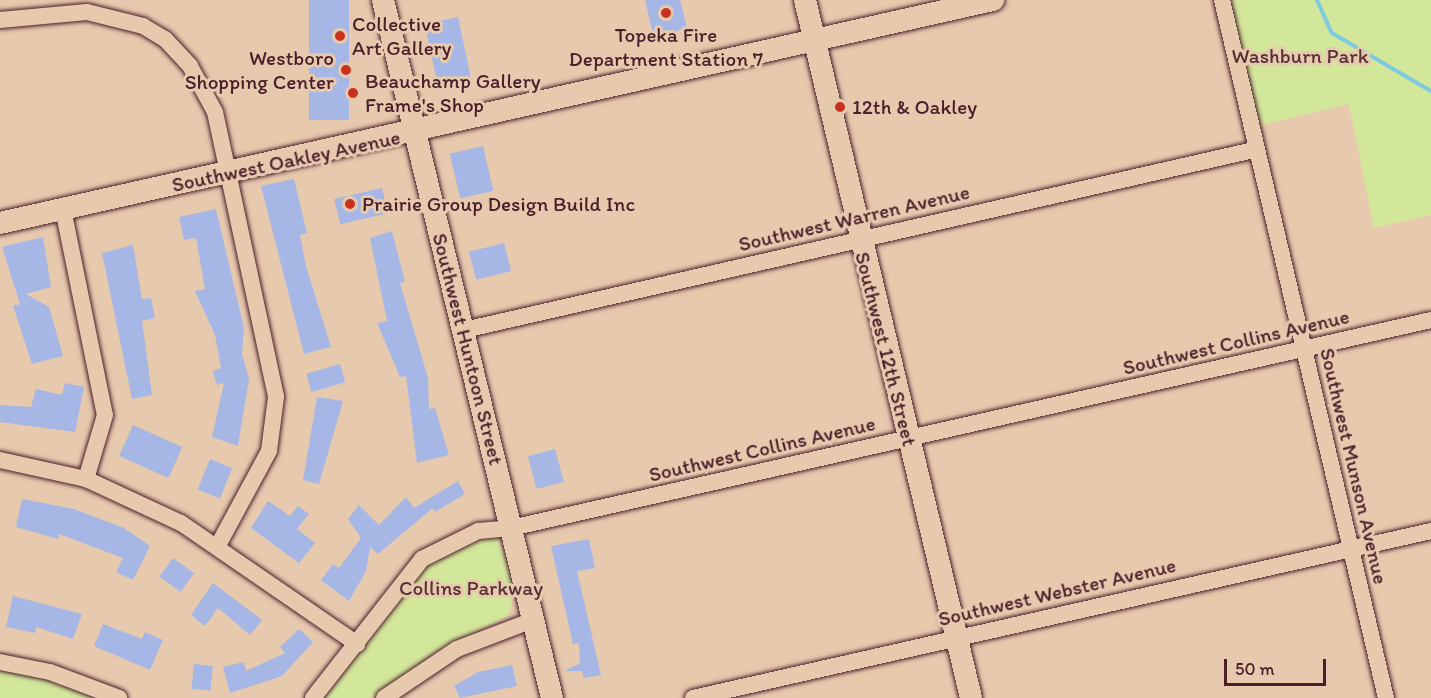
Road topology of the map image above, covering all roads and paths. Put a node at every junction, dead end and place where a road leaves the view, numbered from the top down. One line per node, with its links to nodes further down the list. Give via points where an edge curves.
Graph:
1 (383, 0): 7 (main road, Southwest Huntoon Street)
2 (805, 0): 6 (main road, Southwest 12th Street)
3 (993, 0): 6 (main road, Southwest Oakley Avenue)
4 (1222, 0): 8 (street, Southwest Munson Avenue)
5 (0, 20): 9 (street, via 106,14 165,39 205,90)
6 (814, 41): 7 (main road, Southwest Oakley Avenue); 12 (main road, Southwest 12th Street)
7 (415, 134): 9 (main road, Southwest Oakley Avenue); 14 (main road, Southwest Huntoon Street)
8 (1254, 150): 12 (street, Southwest Warren Avenue); 15 (street, Southwest Munson Avenue)
9 (231, 172): 10 (main road, Southwest Oakley Avenue); 21 (street, via 276,397 269,451)
10 (63, 209): 11 (main road, Southwest Oakley Avenue); 18 (street, via 105,415)
11 (0, 223)
12 (860, 240): 14 (street, Southwest Warren Avenue); 16 (main road, Southwest 12th Street)
13 (1431, 320): 15 (street, Southwest Collins Avenue)
14 (464, 330): 19 (main road, Southwest Huntoon Street)
15 (1303, 350): 16 (street, Southwest Collins Avenue); 22 (street, Southwest Munson Avenue)
16 (908, 439): 19 (street, Southwest Collins Avenue); 24 (main road, Southwest 12th Street)
17 (0, 460): 18 (street)
18 (86, 478): 21 (street, via 181,523)
19 (511, 528): 23 (main road, Southwest Huntoon Street); 25 (street, Southwest Collins Avenue, via 478,531 435,549 407,574)
20 (1431, 531): 22 (street, Southwest Webster Avenue)
21 (217, 547): 25 (street)
22 (1352, 550): 24 (street, Southwest Webster Avenue); 33 (street, Southwest Munson Avenue)
23 (533, 620): 29 (street, via 457,649); 30 (main road, Southwest Huntoon Street)
24 (956, 637): 31 (street, Southwest Webster Avenue); 32 (main road, Southwest 12th Street)
25 (357, 644): 28 (street, Southwest Collins Avenue)
26 (0, 662): 27 (street, via 50,672)
27 (119, 698)
28 (313, 698)
29 (384, 698)
30 (552, 698)
31 (693, 698)
32 (971, 698)
33 (1386, 698)

